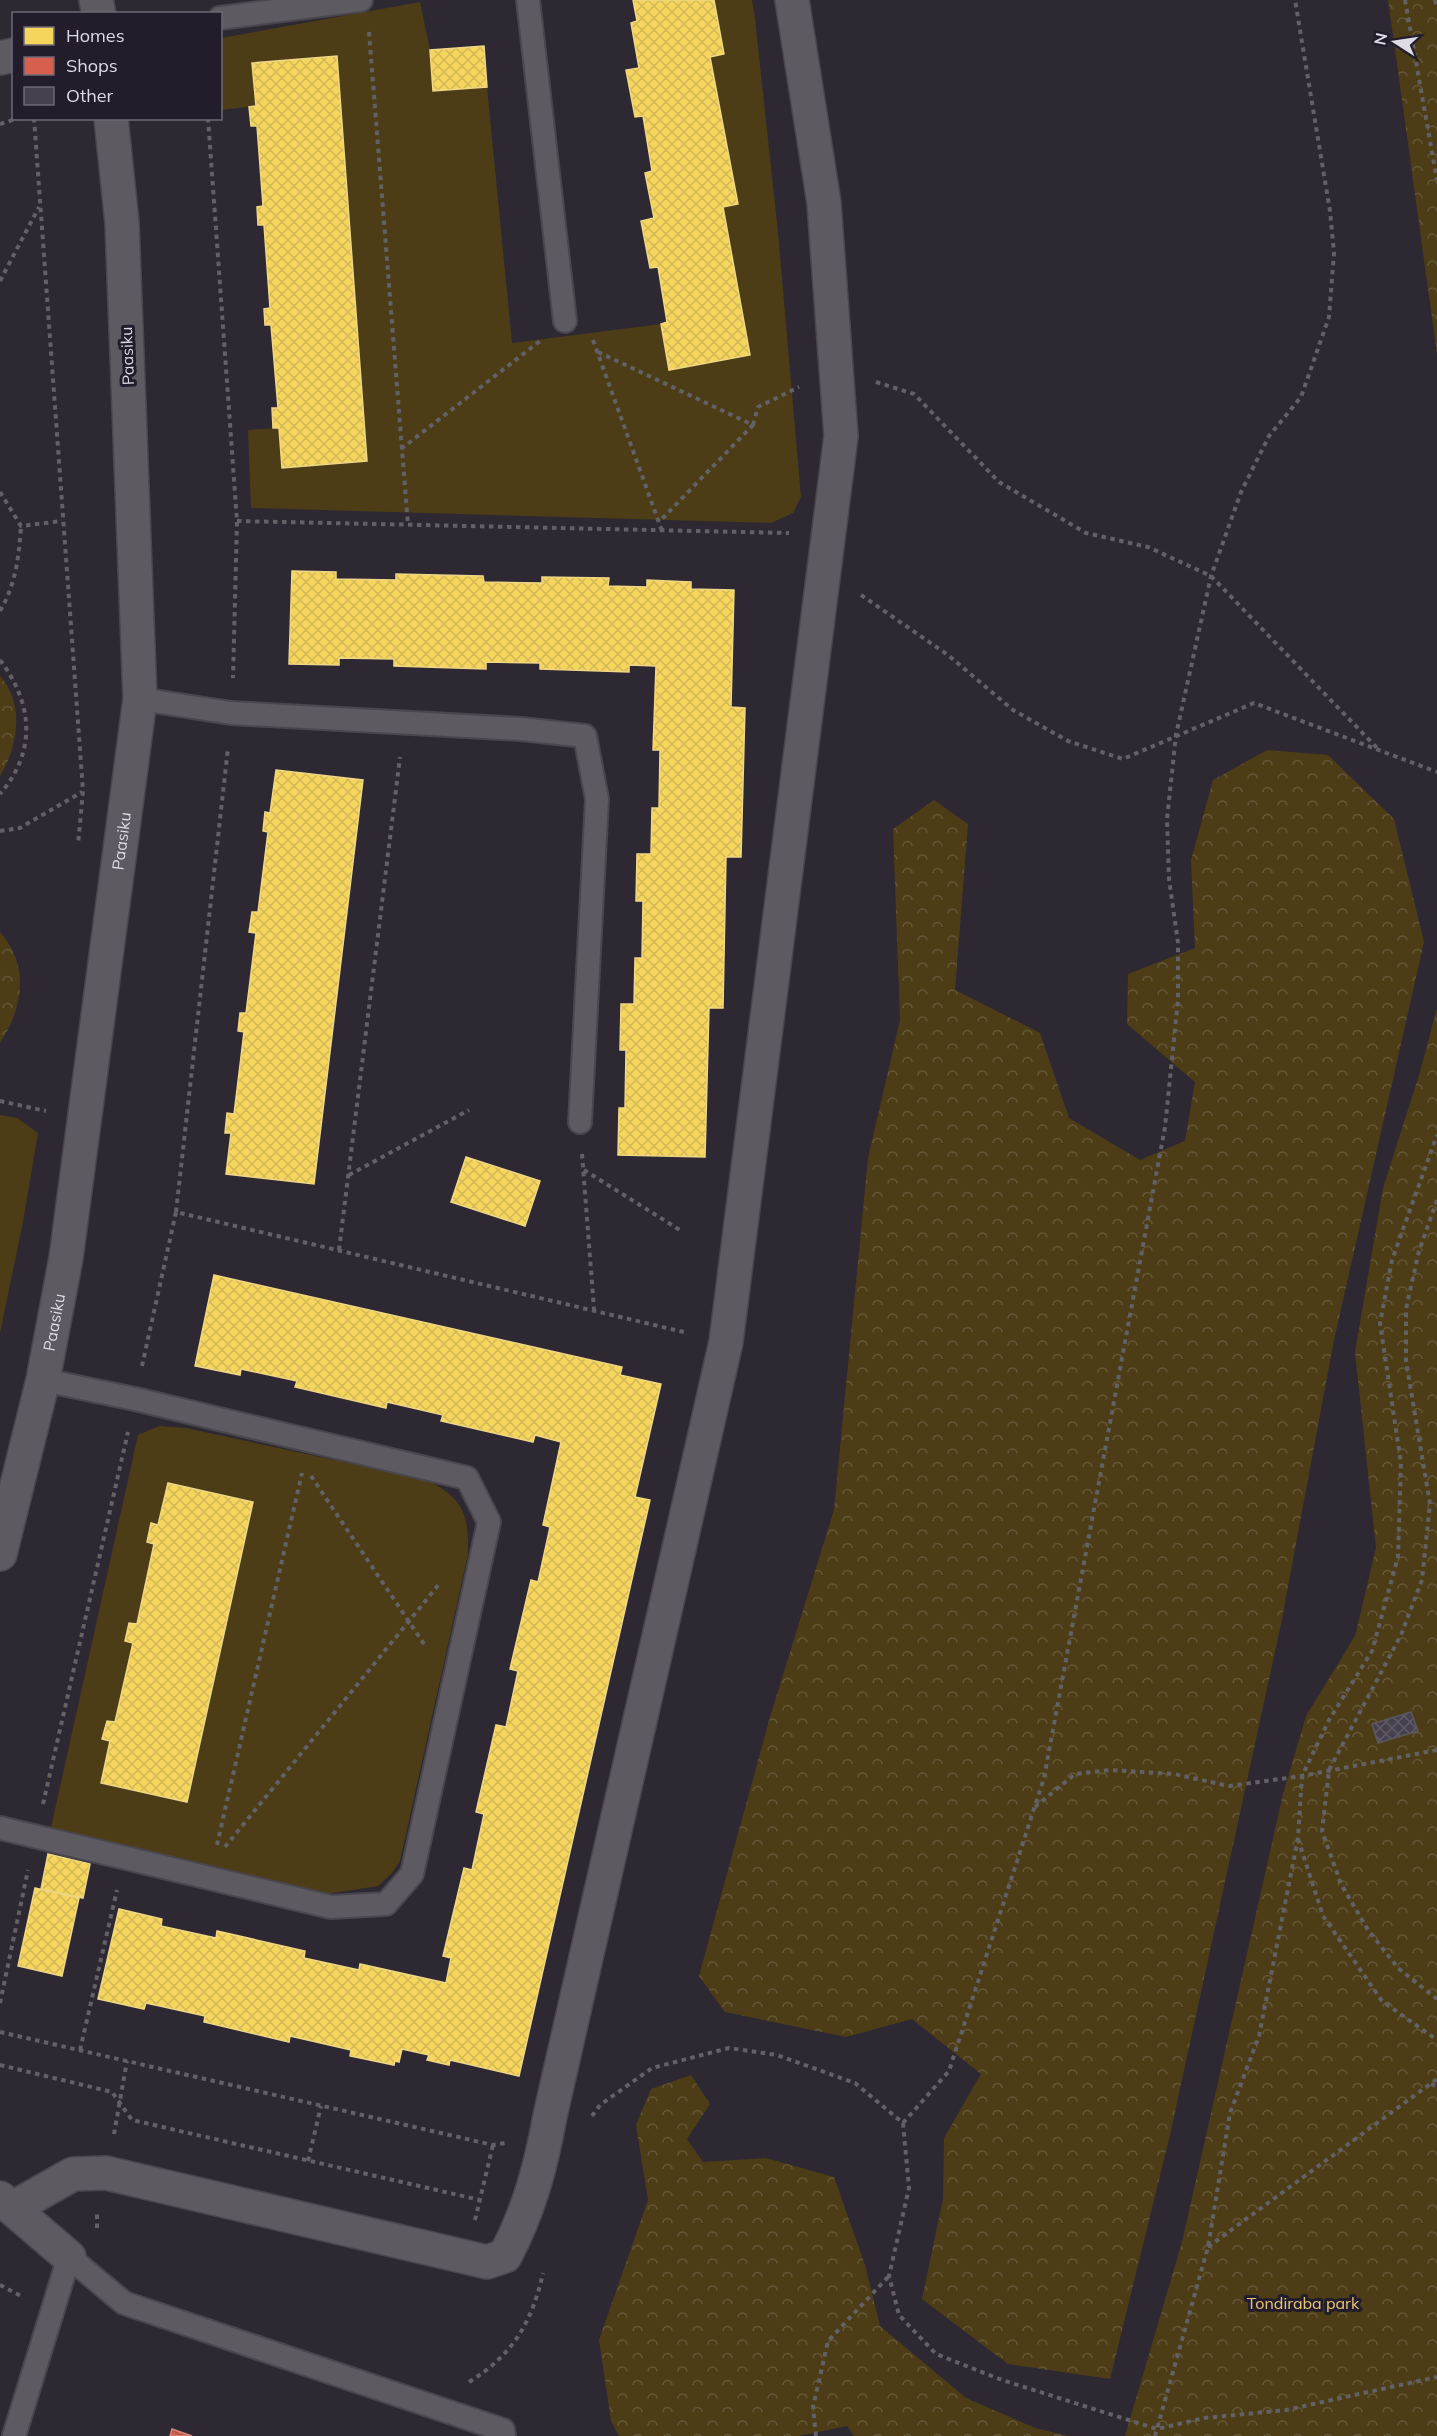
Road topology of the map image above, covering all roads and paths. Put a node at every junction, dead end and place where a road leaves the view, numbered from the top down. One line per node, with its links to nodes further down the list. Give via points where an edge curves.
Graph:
1 (361, 0): 8 (lane)
2 (528, 0): 16 (lane)
3 (792, 0): 18 (street, via 824,203)
4 (1295, 0): 30 (path, via 1330,211 1334,254 1329,317 1301,397 1269,436 1241,492)
5 (1405, 0): 13 (path)
6 (1436, 0): 7 (path)
7 (1437, 9)
8 (222, 18)
9 (368, 24): 20 (path)
10 (34, 120): 14 (path)
11 (111, 120): 33 (street, Paasiku, via 122,224)
12 (208, 120): 23 (path)
13 (1437, 180)
14 (39, 207): 15 (path); 22 (path)
15 (0, 280)
16 (565, 321): 17 (path, via 591,333); 20 (path)
17 (598, 352): 19 (path); 24 (path)
18 (835, 369): 19 (path, via 758,407); 28 (street, via 841,436); 30 (path, via 914,394 999,482 1086,533 1148,547)
19 (753, 425): 24 (path)
20 (401, 449): 25 (path)
21 (0, 492): 26 (path)
22 (62, 521): 26 (path); 39 (path)
23 (237, 521): 25 (path); 34 (path)
24 (659, 522): 27 (path)
25 (408, 525): 27 (path)
26 (21, 526): 31 (path, via 19,559 9,596)
27 (662, 531): 28 (path)
28 (829, 534): 29 (street)
29 (825, 567): 36 (path, via 948,655 1013,710 1068,741 1123,759); 55 (street)
30 (1211, 576): 36 (path); 37 (path)
31 (0, 611)
32 (0, 660): 40 (path, via 18,686 27,717 25,749 14,778)
33 (140, 699): 34 (lane); 56 (street, Paasiku, via 66,1258)
34 (231, 713): 35 (lane); 51 (path)
35 (404, 723): 46 (lane, via 585,736 597,799); 49 (path)
36 (1176, 735): 37 (path, via 1254,703); 65 (path, via 1167,819 1169,879 1178,943 1178,1000 1165,1127 1044,1778)
37 (1377, 748): 38 (path)
38 (1437, 772)
39 (83, 791): 41 (path, via 20,828); 42 (path)
40 (0, 794)
41 (0, 831)
42 (78, 846)
43 (48, 1099): 45 (path)
44 (469, 1110): 49 (path)
45 (46, 1122)
46 (580, 1122): 48 (path)
47 (1437, 1135): 64 (path, via 1392,1260 1380,1323 1401,1463 1398,1557 1372,1651 1329,1720)
48 (583, 1170): 52 (path); 54 (path)
49 (348, 1176): 53 (path)
50 (1437, 1200): 63 (path, via 1419,1251 1406,1309 1406,1361 1430,1504 1422,1580 1401,1635)
51 (176, 1212): 53 (path); 57 (path)
52 (683, 1232)
53 (339, 1250): 54 (path)
54 (594, 1309): 55 (path)
55 (726, 1342): 90 (street, via 539,2174 522,2226 505,2256 487,2262)
56 (43, 1380): 57 (lane); 58 (street, Paasiku)
57 (135, 1399): 61 (lane, via 467,1478 489,1522); 67 (path)
58 (0, 1554)
59 (445, 1576): 60 (path)
60 (409, 1621): 61 (path); 70 (path); 70 (path, via 304,1466)
61 (453, 1687): 70 (lane, via 412,1874 387,1904 331,1907)
62 (1437, 1749): 63 (path)
63 (1329, 1770): 64 (path); 71 (path, via 1322,1831 1341,1884 1368,1930 1398,1968)
64 (1302, 1776): 65 (path, via 1229,1786 1174,1774 1110,1770 1075,1774); 68 (path)
65 (1034, 1808): 82 (path, via 949,2071)
66 (0, 1828): 67 (lane)
67 (35, 1838): 69 (lane); 72 (path)
68 (1298, 1838): 74 (path, via 1323,1916 1336,1935 1382,2001); 88 (path, via 1259,2036 1230,2113)
69 (124, 1858): 70 (lane); 75 (path)
70 (212, 1870)
71 (1437, 1999)
72 (0, 2003)
73 (0, 2032): 75 (path)
74 (1437, 2040)
75 (80, 2050): 80 (path)
76 (0, 2065): 85 (path, via 112,2092 132,2120)
77 (1437, 2079): 78 (path)
78 (1431, 2084): 79 (path); 88 (path)
79 (1437, 2087)
80 (321, 2106): 84 (path); 85 (path)
81 (589, 2121): 82 (path, via 600,2105 652,2068 729,2048 777,2055 855,2083)
82 (903, 2122): 92 (path, via 909,2188)
83 (513, 2142): 84 (path)
84 (493, 2145): 86 (path)
85 (308, 2161): 86 (path)
86 (480, 2200): 90 (path)
87 (7, 2203): 89 (street); 90 (street, via 74,2174 106,2174)
88 (1208, 2247): 95 (path)
89 (69, 2257): 94 (lane, via 124,2303); 96 (lane)
90 (467, 2257)
91 (544, 2270): 94 (path, via 520,2338 486,2372)
92 (889, 2276): 95 (path, via 899,2315 936,2354 1002,2380); 98 (path, via 828,2341 813,2407)
93 (1437, 2377): 95 (path, via 1286,2410 1204,2418)
94 (430, 2405): 97 (lane, via 503,2430)
95 (1157, 2428): 99 (path)
96 (14, 2436)
97 (504, 2436)
98 (816, 2436)
99 (1155, 2436)

